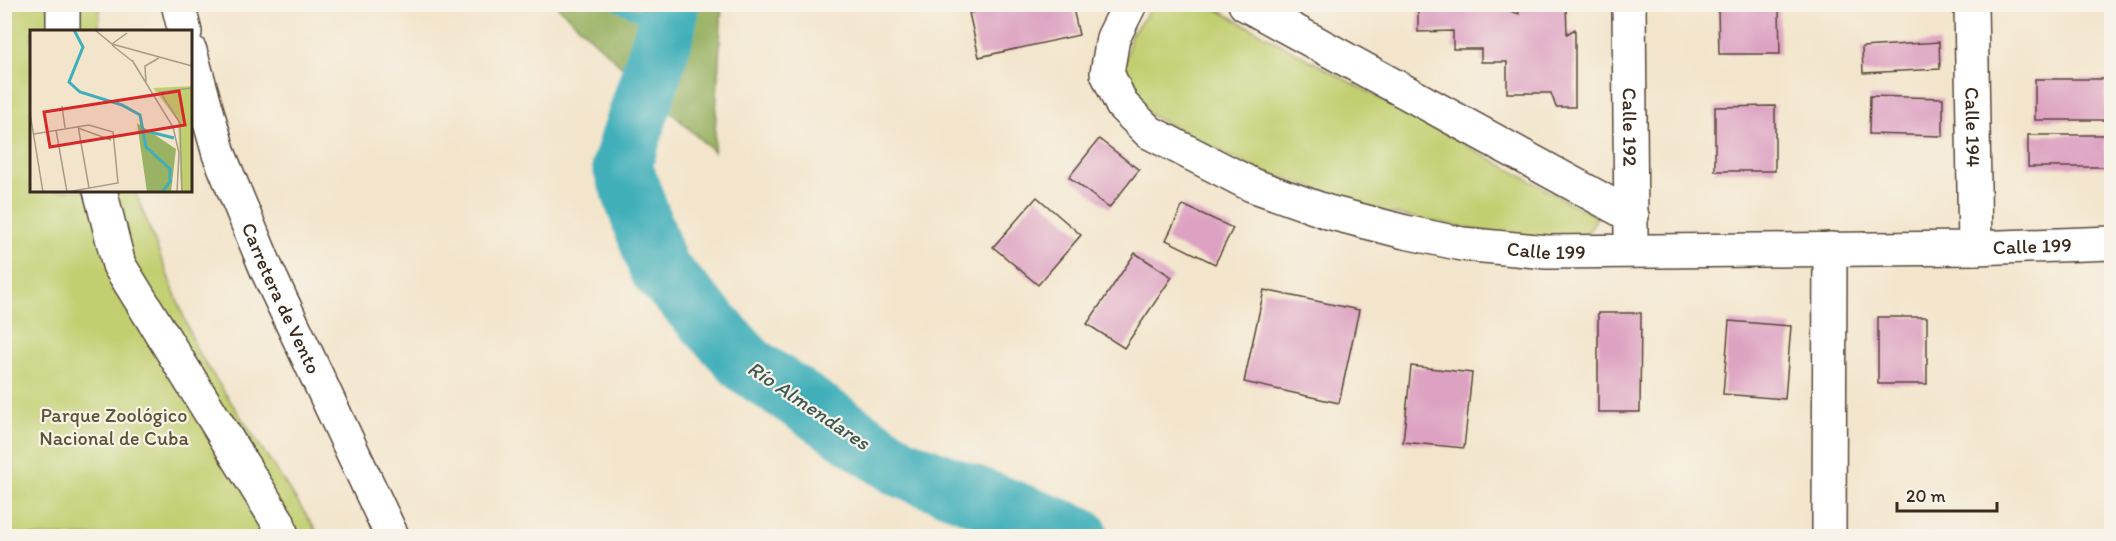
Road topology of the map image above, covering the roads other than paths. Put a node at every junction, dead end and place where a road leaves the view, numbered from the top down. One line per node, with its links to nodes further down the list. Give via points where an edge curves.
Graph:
1 (63, 4): 7 (street)
2 (178, 4): 8 (street)
3 (1130, 4): 15 (street, Calle 199, via 1113,38 1107,73 1122,105 1149,132 1200,161 1252,185 1328,212 1450,242 1547,252)
4 (1245, 4): 11 (street)
5 (1629, 4): 11 (street, Calle 192)
6 (1971, 4): 13 (street, Calle 194)
7 (63, 30)
8 (184, 30)
9 (192, 58): 17 (street, Carretera de Vento, via 219,154 267,270)
10 (101, 192): 16 (street, via 119,265 278,522)
11 (1632, 216): 15 (street, Calle 192)
12 (2112, 243): 13 (street, Calle 199)
13 (1976, 248): 14 (street, Calle 199)
14 (1830, 249): 15 (street, Calle 199); 18 (street)
15 (1631, 250)
16 (282, 537)
17 (392, 537)
18 (1829, 537)

